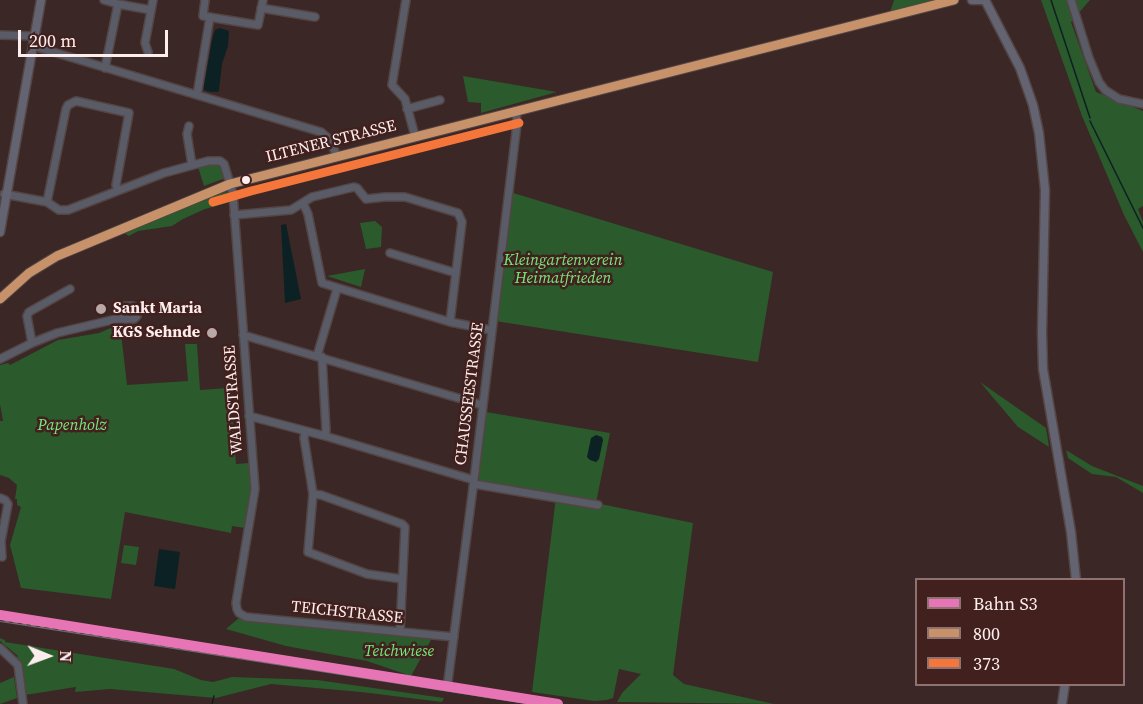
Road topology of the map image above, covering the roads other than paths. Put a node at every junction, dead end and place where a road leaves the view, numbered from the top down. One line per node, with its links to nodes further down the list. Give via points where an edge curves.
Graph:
1 (41, 0): 16 (main road)
2 (104, 0): 10 (street)
3 (153, 0): 12 (street)
4 (206, 0): 13 (street, via 202,16)
5 (406, 0): 23 (street, via 392,85 405,99)
6 (954, 0): 24 (main road, ILTENER STRASSE)
7 (972, 0): 8 (main road)
8 (984, 0): 57 (main road, via 1020,68 1040,133 1046,190 1043,369)
9 (1071, 0): 22 (street, via 1099,82 1119,99)
10 (118, 4): 12 (street); 19 (street)
11 (262, 4): 13 (street, via 258,25); 14 (street)
12 (151, 10): 18 (street, via 145,43)
13 (210, 17): 20 (street)
14 (315, 17)
15 (0, 35): 16 (street)
16 (34, 36): 17 (main road)
17 (33, 46): 19 (street); 31 (main road)
18 (148, 52)
19 (105, 68): 20 (street)
20 (197, 95): 27 (street, via 321,132)
21 (440, 100): 23 (street)
22 (1143, 104)
23 (407, 109): 26 (street)
24 (516, 111): 26 (main road, ILTENER STRASSE); 43 (street, CHAUSSEESTRASSE)
25 (189, 126): 28 (street)
26 (415, 136): 27 (main road, ILTENER STRASSE)
27 (337, 156): 29 (main road, ILTENER STRASSE)
28 (192, 165): 29 (street, via 220,161); 30 (street)
29 (230, 184): 34 (street, WALDSTRASSE); 40 (main road, ILTENER STRASSE, via 57,256)
30 (118, 190): 32 (street, via 68,210 59,210); 32 (street, via 129,113 78,101 68,105)
31 (5, 194): 32 (street); 35 (main road)
32 (47, 202)
33 (303, 203): 34 (street, via 291,210); 37 (street, via 312,197 354,187 366,199 405,197 458,213 462,222); 39 (street, via 320,278 322,283)
34 (234, 215): 44 (street, WALDSTRASSE)
35 (0, 232)
36 (390, 254): 37 (street)
37 (456, 273): 42 (street)
38 (70, 289): 45 (street, via 29,312)
39 (337, 289): 42 (street); 46 (street)
40 (1, 295)
41 (116, 319): 45 (street)
42 (450, 322): 43 (street)
43 (491, 330): 48 (street, CHAUSSEESTRASSE)
44 (243, 335): 46 (street); 49 (street, WALDSTRASSE)
45 (32, 343): 47 (street)
46 (319, 357): 48 (street); 51 (street)
47 (0, 359)
48 (482, 405): 52 (street, CHAUSSEESTRASSE)
49 (249, 416): 50 (street); 59 (street, WALDSTRASSE, via 255,489 236,603)
50 (305, 431): 51 (street); 53 (street)
51 (325, 436): 52 (street)
52 (474, 482): 55 (street); 61 (street, CHAUSSEESTRASSE)
53 (313, 494): 58 (street, via 402,524); 58 (street, via 309,552 367,574)
54 (0, 498): 56 (street, via 8,504)
55 (598, 505)
56 (2, 557)
57 (1076, 578)
58 (402, 579): 60 (street)
59 (239, 613): 60 (street, TEICHSTRASSE, via 246,617)
60 (400, 632): 61 (street, TEICHSTRASSE)
61 (454, 637): 63 (street, CHAUSSEESTRASSE)
62 (0, 648): 65 (street, via 18,665)
63 (448, 681)
64 (1065, 686): 66 (main road)
65 (23, 704)
66 (1062, 704)

